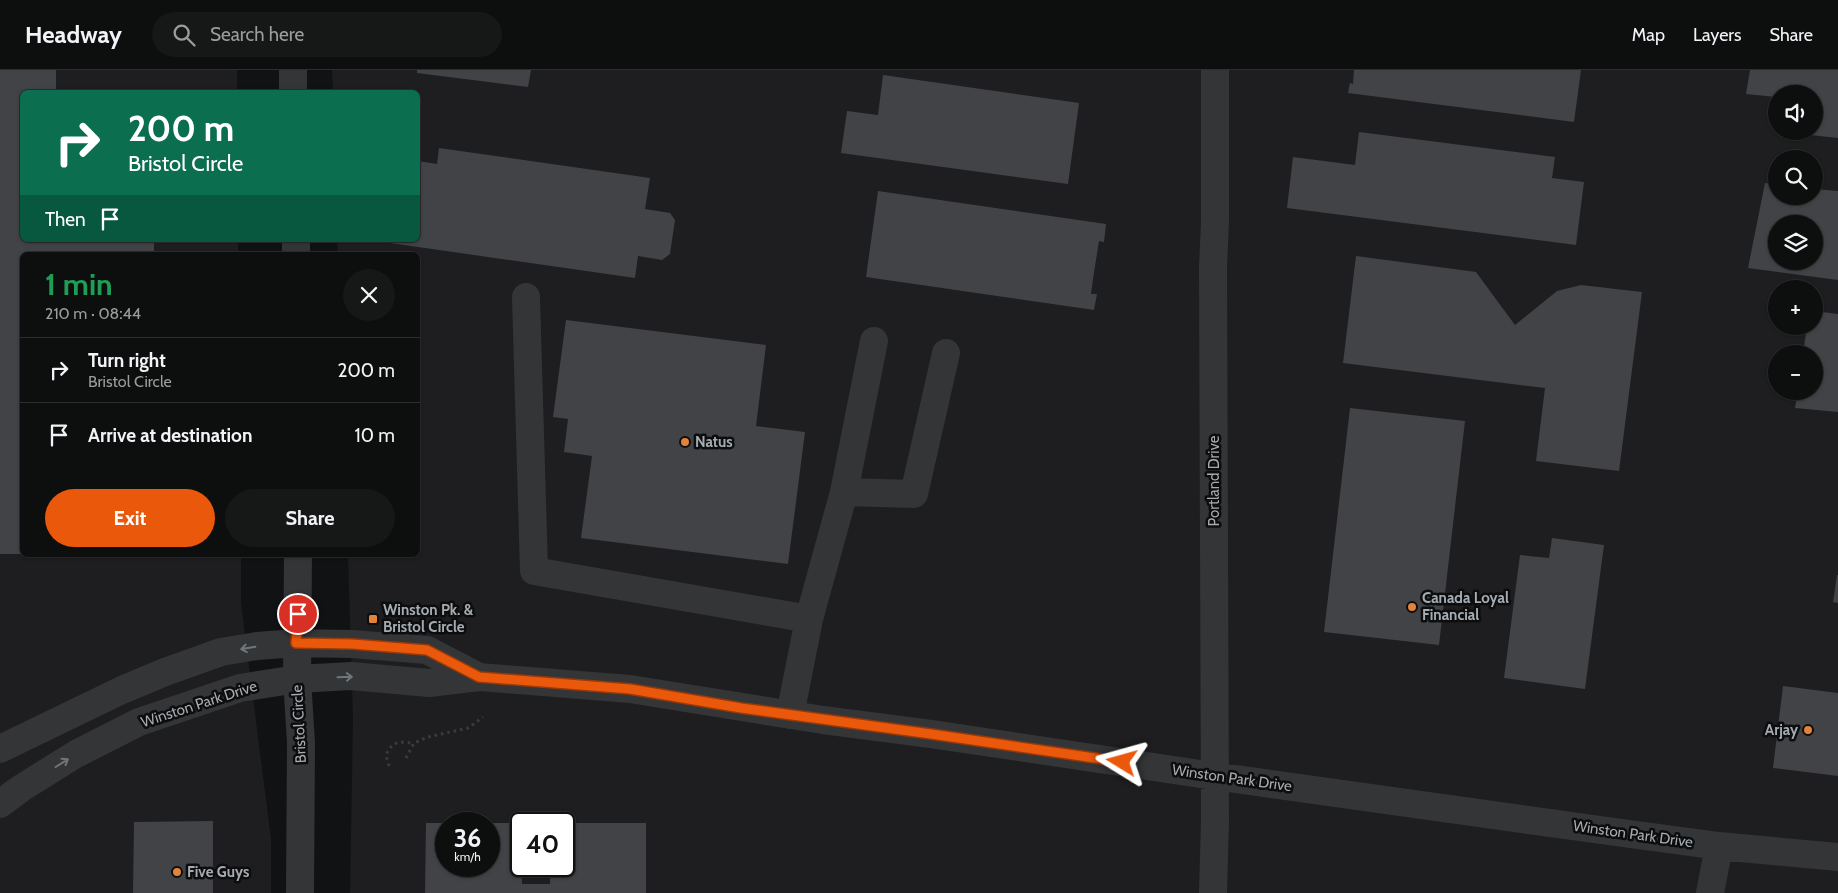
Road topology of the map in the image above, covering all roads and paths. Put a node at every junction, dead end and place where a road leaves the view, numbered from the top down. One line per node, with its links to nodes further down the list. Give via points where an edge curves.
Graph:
1 (293, 70): 3 (street)
2 (1215, 70): 19 (street, Portland Drive)
3 (293, 90)
4 (526, 297): 9 (street, via 534,571)
5 (874, 341): 7 (street)
6 (946, 353): 7 (street, via 914,494)
7 (844, 492): 9 (street)
8 (298, 557): 10 (street, Bristol Circle)
9 (809, 619): 13 (street)
10 (296, 643): 11 (street, Winston Park Drive, via 427,650); 12 (street, Bristol Circle); 16 (street, Winston Park Drive, one-way to 16, via 257,646 212,656 122,690)
11 (479, 677): 12 (street, Winston Park Drive, one-way to 11, via 361,677 428,683); 13 (street, Winston Park Drive, via 630,689)
12 (297, 679): 20 (street, Winston Park Drive, one-way to 12, via 76,754 139,722 240,688); 23 (street, Bristol Circle, via 301,743)
13 (790, 715): 19 (street, Winston Park Drive)
14 (483, 717): 15 (path, via 468,728)
15 (414, 743): 17 (path); 18 (path, via 398,742 390,746 386,755)
16 (0, 749)
17 (406, 758)
18 (389, 766)
19 (1214, 776): 21 (street, Winston Park Drive); 24 (street, Portland Drive)
20 (0, 804)
21 (1719, 846): 22 (street, Winston Park Drive); 25 (street)
22 (1838, 857)
23 (300, 893)
24 (1213, 893)
25 (1710, 893)

